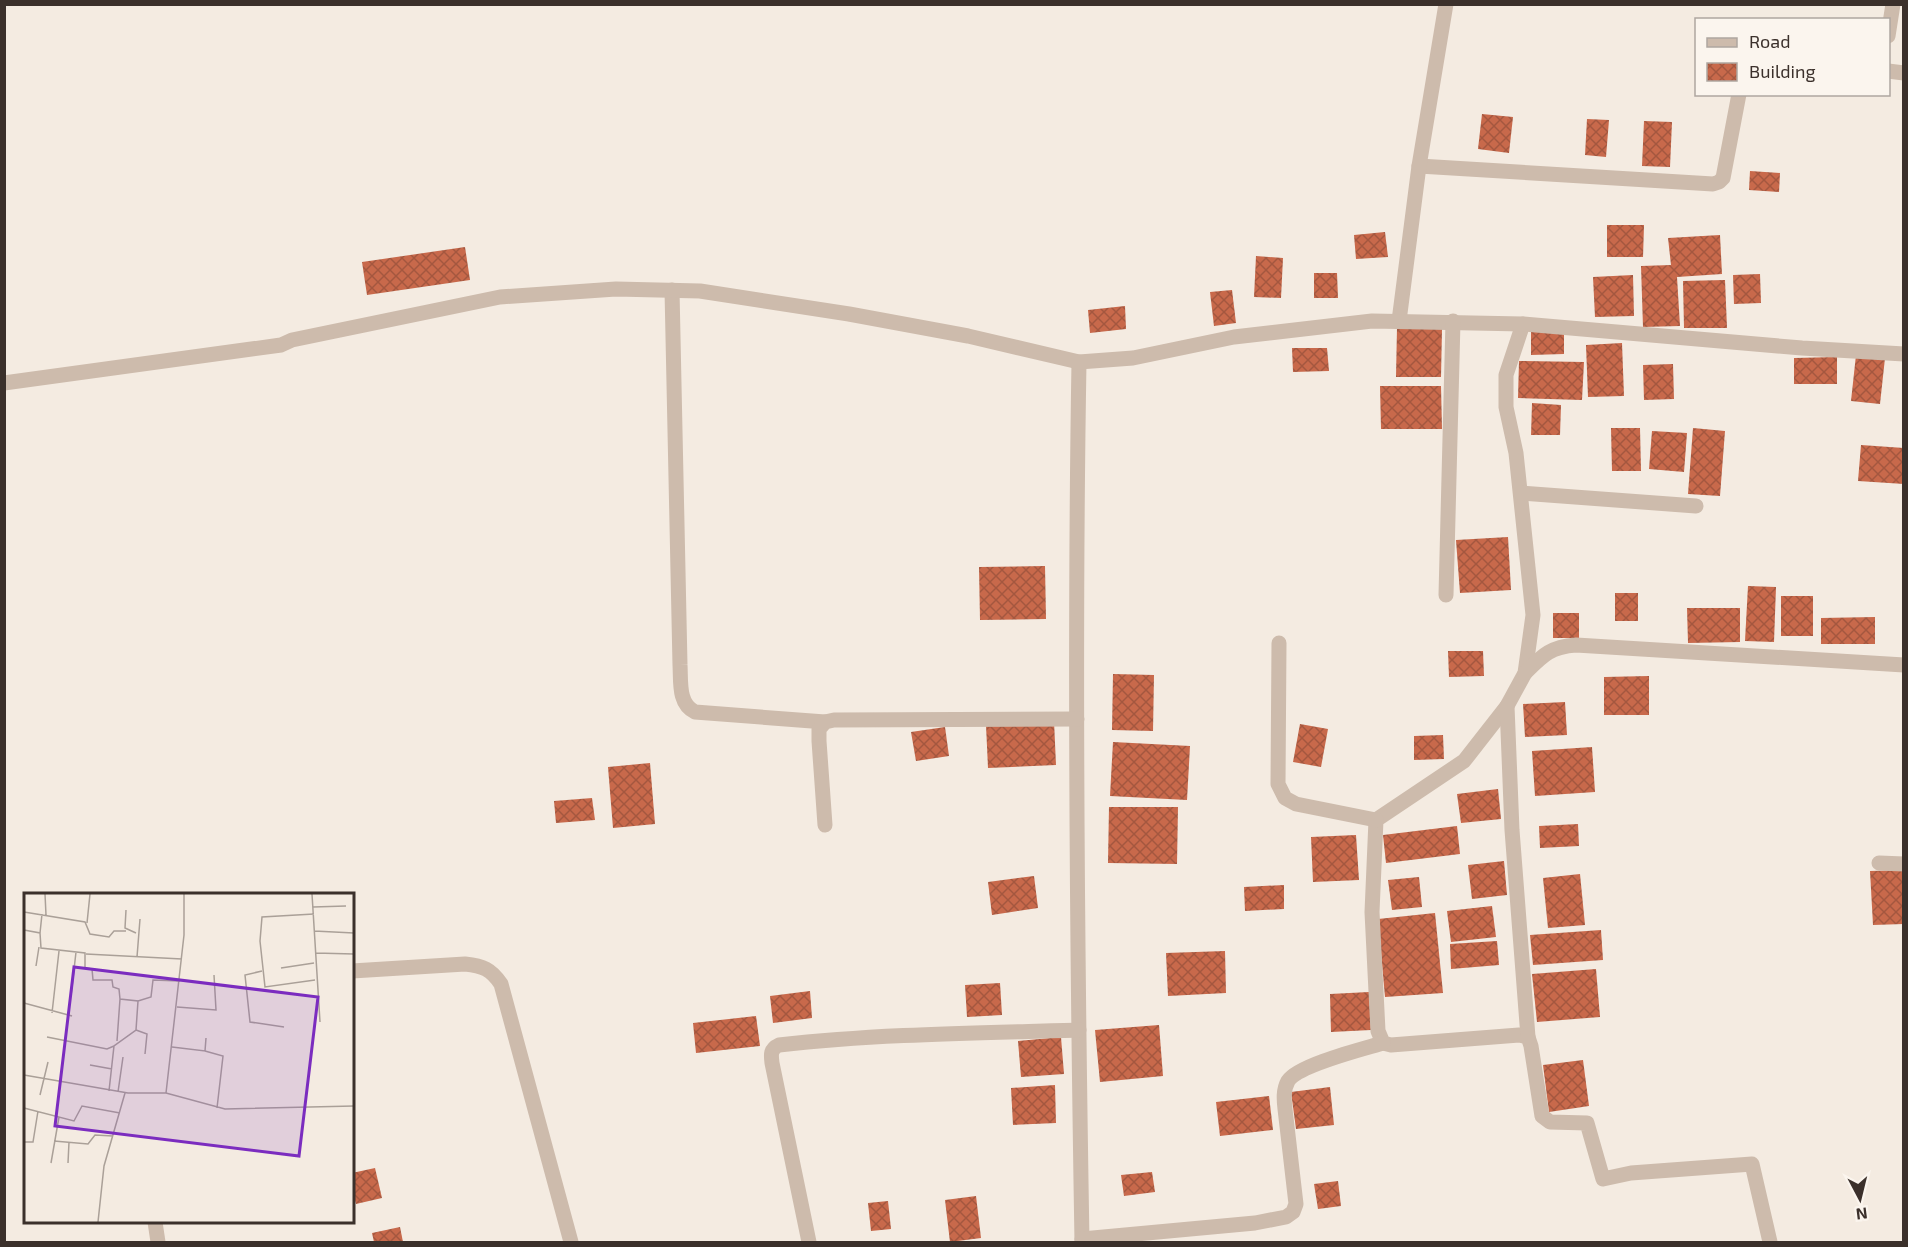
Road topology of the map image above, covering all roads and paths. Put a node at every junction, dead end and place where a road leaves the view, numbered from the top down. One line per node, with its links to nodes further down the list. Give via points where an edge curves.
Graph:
1 (1446, 4): 5 (street)
2 (1893, 4): 3 (street)
3 (1890, 23)
4 (1739, 96): 5 (street, via 1723,178 1713,184)
5 (1419, 166): 7 (street)
6 (672, 290): 11 (street, via 849,314); 12 (street, via 616,289 500,297 281,345); 21 (street, via 683,700 695,712)
7 (1399, 321): 8 (street); 11 (street, via 1234,337 1133,358)
8 (1453, 321): 9 (street); 15 (street)
9 (1523, 324): 10 (street); 13 (street, via 1506,375 1506,407)
10 (1904, 354)
11 (1079, 362): 20 (street)
12 (4, 383)
13 (1521, 493): 14 (street); 18 (street, via 1533,615)
14 (1696, 506)
15 (1446, 595)
16 (1279, 642): 22 (street, via 1278,784 1285,798 1296,804)
17 (1904, 665): 18 (street, via 1576,645 1559,646 1544,654)
18 (1525, 673): 19 (street)
19 (1507, 706): 22 (street, via 1464,761); 28 (street)
20 (1077, 719): 21 (street); 27 (street)
21 (825, 722): 23 (street, via 819,729)
22 (1376, 820): 29 (street, via 1372,912 1378,1031)
23 (825, 825)
24 (1879, 864): 25 (street)
25 (1904, 864)
26 (354, 971): 33 (street, via 465,964 484,966 494,974 501,984)
27 (1079, 1030): 31 (street); 34 (street, via 860,1038 774,1047 772,1064)
28 (1528, 1037): 29 (street); 35 (street, via 1542,1116 1550,1122 1587,1123 1603,1179 1630,1173 1752,1164)
29 (1383, 1043): 31 (street, via 1299,1070 1288,1081 1284,1094 1296,1204 1286,1217)
30 (155, 1223): 32 (street)
31 (1082, 1241)
32 (158, 1242)
33 (570, 1242)
34 (809, 1242)
35 (1770, 1242)

